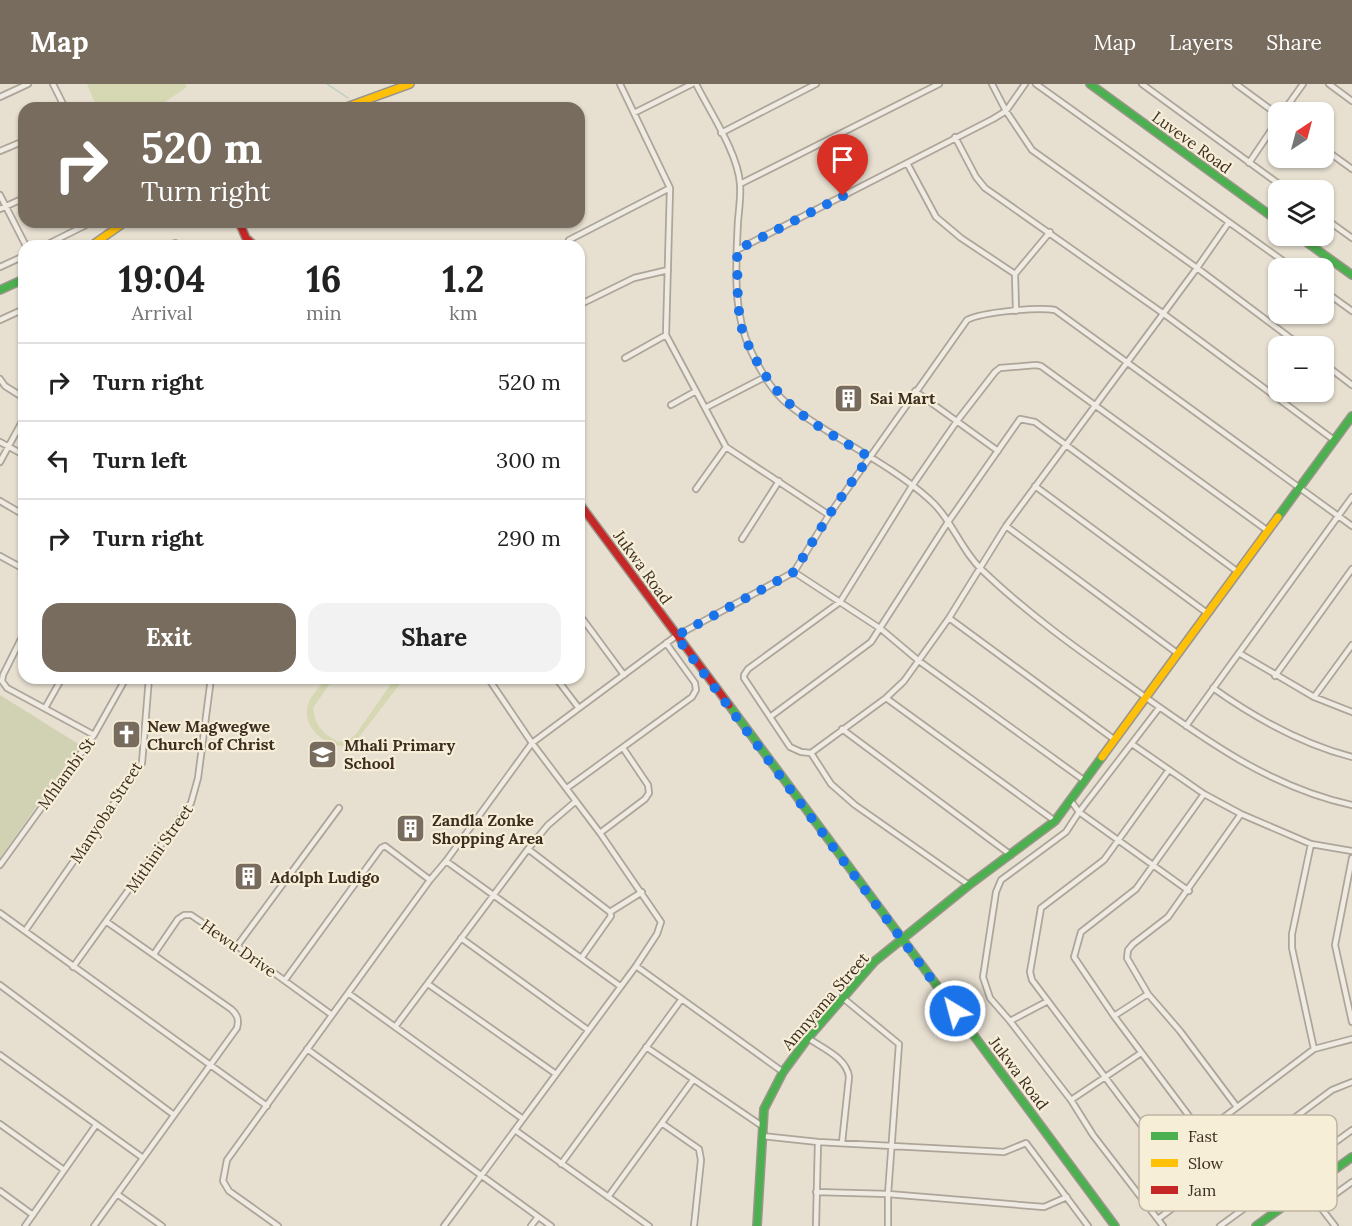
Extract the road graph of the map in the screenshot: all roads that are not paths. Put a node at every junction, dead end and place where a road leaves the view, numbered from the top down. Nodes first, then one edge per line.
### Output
1 (28, 84) edge
2 (53, 84) edge
3 (410, 84) edge
4 (620, 84) edge
5 (694, 84) edge
6 (816, 84) edge
7 (939, 84) edge
8 (993, 84) edge
9 (1025, 84) edge
10 (1036, 84) edge
11 (1090, 84) edge
12 (1142, 84) edge
13 (1236, 84) edge
14 (1304, 84) edge
15 (1329, 84) edge
16 (389, 88) edge
17 (0, 97) edge
18 (1352, 101) edge
19 (61, 102) edge
20 (358, 102) edge
21 (1290, 102) edge
22 (1268, 108) edge
23 (1006, 111) junction
24 (634, 113) junction
25 (721, 133) junction
26 (1268, 135) edge
27 (956, 137) junction
28 (18, 144) edge
29 (0, 151) edge
30 (1334, 156) edge
31 (907, 163) junction
32 (1250, 163) junction
33 (1352, 169) edge
34 (1273, 180) edge
35 (740, 184) junction
36 (670, 188) junction
37 (0, 195) edge
38 (18, 201) edge
39 (3, 208) edge
40 (1268, 214) edge
41 (1229, 222) junction
42 (1334, 225) edge
43 (80, 228) edge
44 (116, 228) edge
45 (242, 228) edge
46 (1050, 232) junction
47 (246, 238) joint
48 (1352, 238) edge
49 (22, 240) edge
50 (56, 240) edge
51 (100, 240) edge
52 (248, 240) edge
53 (569, 240) dead end
54 (1312, 246) edge
55 (737, 250) junction
56 (1279, 258) edge
57 (18, 259) edge
58 (0, 267) edge
59 (1197, 268) junction
60 (668, 270) junction
61 (1015, 274) junction
62 (1352, 275) edge
63 (18, 282) edge
64 (0, 290) edge
65 (1334, 298) edge
66 (585, 302) edge
67 (1016, 311) junction
68 (1352, 311) edge
69 (18, 312) edge
70 (1164, 314) junction
71 (0, 320) edge
72 (666, 335) junction
73 (1288, 336) edge
74 (625, 358) dead end
75 (1128, 362) junction
76 (1334, 371) edge
77 (765, 377) junction
78 (0, 380) edge
79 (1352, 385) edge
80 (696, 391) junction
81 (915, 391) junction
82 (18, 394) edge
83 (1095, 404) junction
84 (671, 405) dead end
85 (705, 408) junction
86 (1352, 416) edge
87 (957, 421) junction
88 (18, 429) edge
89 (1334, 440) junction
90 (0, 442) edge
91 (1066, 446) junction
92 (8, 447) junction
93 (726, 447) junction
94 (998, 451) junction
95 (18, 452) edge
96 (869, 457) junction
97 (0, 462) edge
98 (779, 481) junction
99 (912, 486) junction
100 (1035, 486) junction
101 (1301, 487) junction
102 (696, 489) dead end
103 (1352, 497) edge
104 (0, 501) edge
105 (585, 511) edge
106 (18, 512) edge
107 (829, 515) junction
108 (1339, 515) junction
109 (948, 522) junction
110 (1006, 526) junction
111 (1352, 526) edge
112 (1269, 531) junction
113 (742, 539) dead end
114 (0, 556) edge
115 (18, 566) edge
116 (1352, 568) edge
117 (980, 569) junction
118 (794, 572) junction
119 (1238, 572) junction
120 (840, 602) junction
121 (1207, 613) junction
122 (949, 618) junction
123 (585, 622) edge
124 (881, 629) junction
125 (676, 636) junction
126 (666, 643) junction
127 (18, 645) edge
128 (1352, 645) edge
129 (1177, 653) junction
130 (1239, 653) junction
131 (919, 661) junction
132 (624, 675) junction
133 (1275, 676) junction
134 (59, 684) edge
135 (123, 684) edge
136 (149, 684) edge
137 (210, 684) edge
138 (492, 684) edge
139 (561, 684) edge
140 (1213, 688) junction
141 (1314, 697) junction
142 (886, 698) junction
143 (1145, 698) junction
144 (578, 707) junction
145 (45, 708) junction
146 (1159, 708) junction
147 (1352, 712) edge
148 (770, 717) junction
149 (1186, 726) junction
150 (842, 729) junction
151 (94, 735) junction
152 (1115, 740) junction
153 (532, 743) junction
154 (1132, 744) junction
155 (623, 748) junction
156 (811, 753) junction
157 (1352, 757) edge
158 (1168, 771) junction
159 (1085, 781) junction
160 (567, 788) junction
161 (1204, 794) junction
162 (576, 801) junction
163 (1071, 801) junction
164 (1352, 805) edge
165 (339, 808) dead end
166 (1079, 812) junction
167 (1241, 814) junction
168 (1055, 821) junction
169 (600, 833) junction
170 (1118, 840) junction
171 (1311, 844) junction
172 (528, 849) junction
173 (1352, 851) edge
174 (1011, 855) junction
175 (1352, 858) edge
176 (446, 861) junction
177 (0, 865) edge
178 (1153, 866) junction
179 (430, 880) junction
180 (969, 885) junction
181 (1189, 891) junction
182 (642, 892) junction
183 (492, 895) junction
184 (610, 912) junction
185 (0, 913) edge
186 (107, 922) junction
187 (25, 931) junction
188 (461, 938) junction
189 (901, 939) junction
190 (237, 946) junction
191 (154, 954) junction
192 (582, 957) junction
193 (636, 966) junction
194 (73, 967) junction
195 (285, 981) junction
196 (428, 984) junction
197 (0, 986) edge
198 (620, 986) junction
199 (348, 993) junction
200 (1149, 994) junction
201 (843, 998) junction
202 (681, 1000) junction
203 (1048, 1001) junction
204 (332, 1015) junction
205 (1114, 1016) junction
206 (1010, 1021) junction
207 (1352, 1022) edge
208 (395, 1027) junction
209 (588, 1030) junction
210 (808, 1038) junction
211 (1352, 1039) edge
212 (646, 1047) junction
213 (307, 1049) junction
214 (1314, 1049) junction
215 (1141, 1053) junction
216 (0, 1054) edge
217 (210, 1065) junction
218 (783, 1072) junction
219 (556, 1074) junction
220 (1106, 1077) junction
221 (693, 1080) junction
222 (1352, 1083) edge
223 (1071, 1100) junction
224 (267, 1106) junction
225 (1237, 1107) junction
226 (174, 1115) junction
227 (1189, 1115) edge
228 (1227, 1115) edge
229 (1299, 1115) edge
230 (523, 1119) junction
231 (1139, 1121) edge
232 (0, 1124) edge
233 (663, 1124) junction
234 (96, 1125) junction
235 (762, 1126) junction
236 (515, 1130) junction
237 (1352, 1130) edge
238 (762, 1136) junction
239 (1337, 1141) edge
240 (818, 1142) junction
241 (842, 1143) junction
242 (892, 1146) junction
243 (142, 1158) junction
244 (1352, 1158) edge
245 (561, 1164) junction
246 (1337, 1169) edge
247 (64, 1170) junction
248 (481, 1175) junction
249 (1352, 1182) edge
250 (0, 1191) edge
251 (816, 1192) junction
252 (1337, 1193) edge
253 (117, 1194) junction
254 (888, 1194) junction
255 (1139, 1194) edge
256 (608, 1197) junction
257 (1067, 1197) junction
258 (1152, 1211) edge
259 (1169, 1211) edge
260 (1240, 1211) edge
261 (1278, 1211) edge
262 (1324, 1211) edge
263 (33, 1215) junction
264 (538, 1217) junction
265 (1158, 1219) junction
266 (25, 1226) edge
267 (94, 1226) edge
268 (162, 1226) edge
269 (278, 1226) edge
270 (444, 1226) edge
271 (531, 1226) edge
272 (551, 1226) edge
273 (649, 1226) edge
274 (694, 1226) edge
275 (757, 1226) edge
276 (816, 1226) edge
277 (888, 1226) edge
278 (1088, 1226) edge
279 (1115, 1226) edge
280 (1163, 1226) edge
281 (1220, 1226) edge
282 (1256, 1226) edge
283 (1335, 1226) edge

1 - 17 street
2 - 19 street
3 - 16 street
4 - 24 street
5 - 24 street
5 - 25 street
6 - 25 street
7 - 35 street
8 - 23 street
9 - 23 street
10 - 41 street
11 - 40 street, Luveve Road
12 - 32 street
13 - 22 street
14 - 21 street
15 - 18 street
16 - 20 street
23 - 27 street
23 - 59 street
24 - 36 street
25 - 35 street
26 - 32 street
27 - 31 street
27 - 46 street
28 - 29 street
30 - 33 street
31 - 55 street
31 - 61 street
32 - 34 street
35 - 55 street
36 - 53 street
36 - 60 street
37 - 39 street
38 - 39 street
39 - 49 street
41 - 56 street
41 - 59 street
42 - 48 street
43 - 50 street
44 - 51 street
45 - 47 street
46 - 61 street
46 - 70 street
47 - 52 street
54 - 62 street
55 - 77 street
57 - 58 street
59 - 70 street
59 - 73 street
60 - 66 street
60 - 72 street
61 - 67 street
63 - 64 street
65 - 68 street
67 - 75 street
67 - 81 street
69 - 71 street
70 - 75 street
70 - 89 street
72 - 74 street
72 - 80 street
75 - 83 street
75 - 101 street
76 - 79 street
77 - 85 street
77 - 96 street
78 - 82 street
80 - 84 street
80 - 85 street
81 - 87 street
81 - 96 street
83 - 87 street
83 - 91 street
83 - 112 street
85 - 93 street
86 - 89 street, Amnyama Street
87 - 94 street
87 - 99 street
88 - 92 street
89 - 101 street, Amnyama Street
90 - 92 street
91 - 94 street
91 - 100 street
91 - 119 street
92 - 95 street
92 - 97 street
93 - 98 street
93 - 102 street
94 - 109 street
96 - 99 street
96 - 107 street
98 - 107 street
98 - 113 street
99 - 109 street
99 - 120 street
100 - 110 street
100 - 121 street
101 - 108 street
101 - 112 street, Amnyama Street
103 - 108 street
104 - 106 street
105 - 125 street, Jukwa Road
107 - 118 street
108 - 111 street
108 - 130 street
109 - 117 street
109 - 124 street
110 - 117 street
110 - 129 street
112 - 119 street, Amnyama Street
114 - 115 street
116 - 133 street
117 - 122 street
117 - 143 street
118 - 120 street
118 - 125 street
119 - 121 street, Amnyama Street
120 - 124 street
120 - 148 street
121 - 129 street, Amnyama Street
122 - 131 street
122 - 152 street
123 - 132 street
124 - 131 street
124 - 148 street
125 - 126 street
125 - 189 street, Jukwa Road
126 - 132 street
126 - 155 street
127 - 145 street
128 - 141 street
129 - 143 street, Amnyama Street
130 - 133 street
130 - 140 street
131 - 142 street
131 - 159 street
132 - 144 street
133 - 141 street
134 - 145 street
135 - 151 street, Mhlambi St
136 - 187 street, Manyoba Street
137 - 186 street, Mithini Street
138 - 153 street
139 - 144 street
140 - 149 street
140 - 157 street
141 - 147 street
142 - 150 street
142 - 168 street
143 - 146 street
143 - 152 street, Amnyama Street
144 - 153 street
145 - 151 street
146 - 149 street
146 - 154 street
148 - 156 street
149 - 164 street
150 - 156 street
150 - 174 street
151 - 177 street, Mhlambi St
152 - 159 street, Amnyama Street
153 - 160 street
153 - 176 street
154 - 158 street
154 - 166 street
155 - 160 street
155 - 169 street
156 - 180 street
158 - 161 street
158 - 170 street
159 - 163 street, Amnyama Street
160 - 162 street
161 - 167 street
161 - 178 street
162 - 169 street
162 - 172 street
163 - 166 street
163 - 168 street, Amnyama Street
165 - 190 street
166 - 170 street
166 - 206 street
167 - 171 street
167 - 181 street
168 - 174 street, Amnyama Street
169 - 182 street
170 - 178 street
170 - 203 street
171 - 173 street
171 - 214 street
172 - 183 street
172 - 184 street
174 - 180 street, Amnyama Street
175 - 207 street
176 - 179 street
176 - 183 street
178 - 181 street
178 - 205 street
179 - 195 street
179 - 199 street
180 - 189 street, Amnyama Street
181 - 200 street
182 - 184 street
182 - 193 street
183 - 188 street
183 - 192 street
184 - 192 street
185 - 187 street
186 - 191 street
186 - 194 street, Mithini Street
187 - 194 street
188 - 196 street
188 - 209 street
189 - 201 street, Amnyama Street
189 - 279 street, Jukwa Road
190 - 191 street, Hewu Drive
190 - 195 street, Hewu Drive
191 - 217 street
192 - 198 street
193 - 198 street
193 - 202 street
194 - 217 street
195 - 204 street, Hewu Drive
196 - 208 street
196 - 219 street
197 - 226 street
198 - 209 street
199 - 204 street
199 - 208 street
200 - 205 street
200 - 225 street
201 - 210 street, Amnyama Street
201 - 242 street
202 - 212 street
202 - 218 street
203 - 206 street
203 - 220 street
204 - 213 street
205 - 215 street
206 - 223 street
208 - 230 street
209 - 219 street
210 - 218 street, Amnyama Street
210 - 241 street
211 - 214 street
212 - 221 street
212 - 245 street
213 - 224 street
213 - 248 street
214 - 225 street
215 - 220 street
215 - 227 street
216 - 234 street
217 - 224 street
217 - 226 street
218 - 235 street, Amnyama Street
219 - 230 street
220 - 223 street
220 - 231 street
221 - 233 street
221 - 235 street
222 - 229 street
223 - 255 street
224 - 269 street
225 - 228 street
226 - 243 street
230 - 236 street
232 - 247 street
233 - 256 street
233 - 274 street
234 - 243 street
234 - 247 street
235 - 238 street, Amnyama Street
236 - 245 street
236 - 248 street
237 - 239 street
238 - 240 street
238 - 275 street, Amnyama Street
240 - 241 street
240 - 251 street
241 - 242 street
242 - 254 street
242 - 257 street
243 - 253 street
244 - 246 street
245 - 256 street
247 - 263 street
248 - 264 street
248 - 270 street
249 - 252 street
250 - 263 street
251 - 254 street
251 - 276 street
253 - 267 street
253 - 268 street
254 - 257 street
254 - 277 street
256 - 273 street
257 - 278 street
258 - 265 street
259 - 265 street
260 - 281 street
261 - 282 street
262 - 283 street
263 - 266 street
264 - 271 street
264 - 272 street
265 - 280 street

